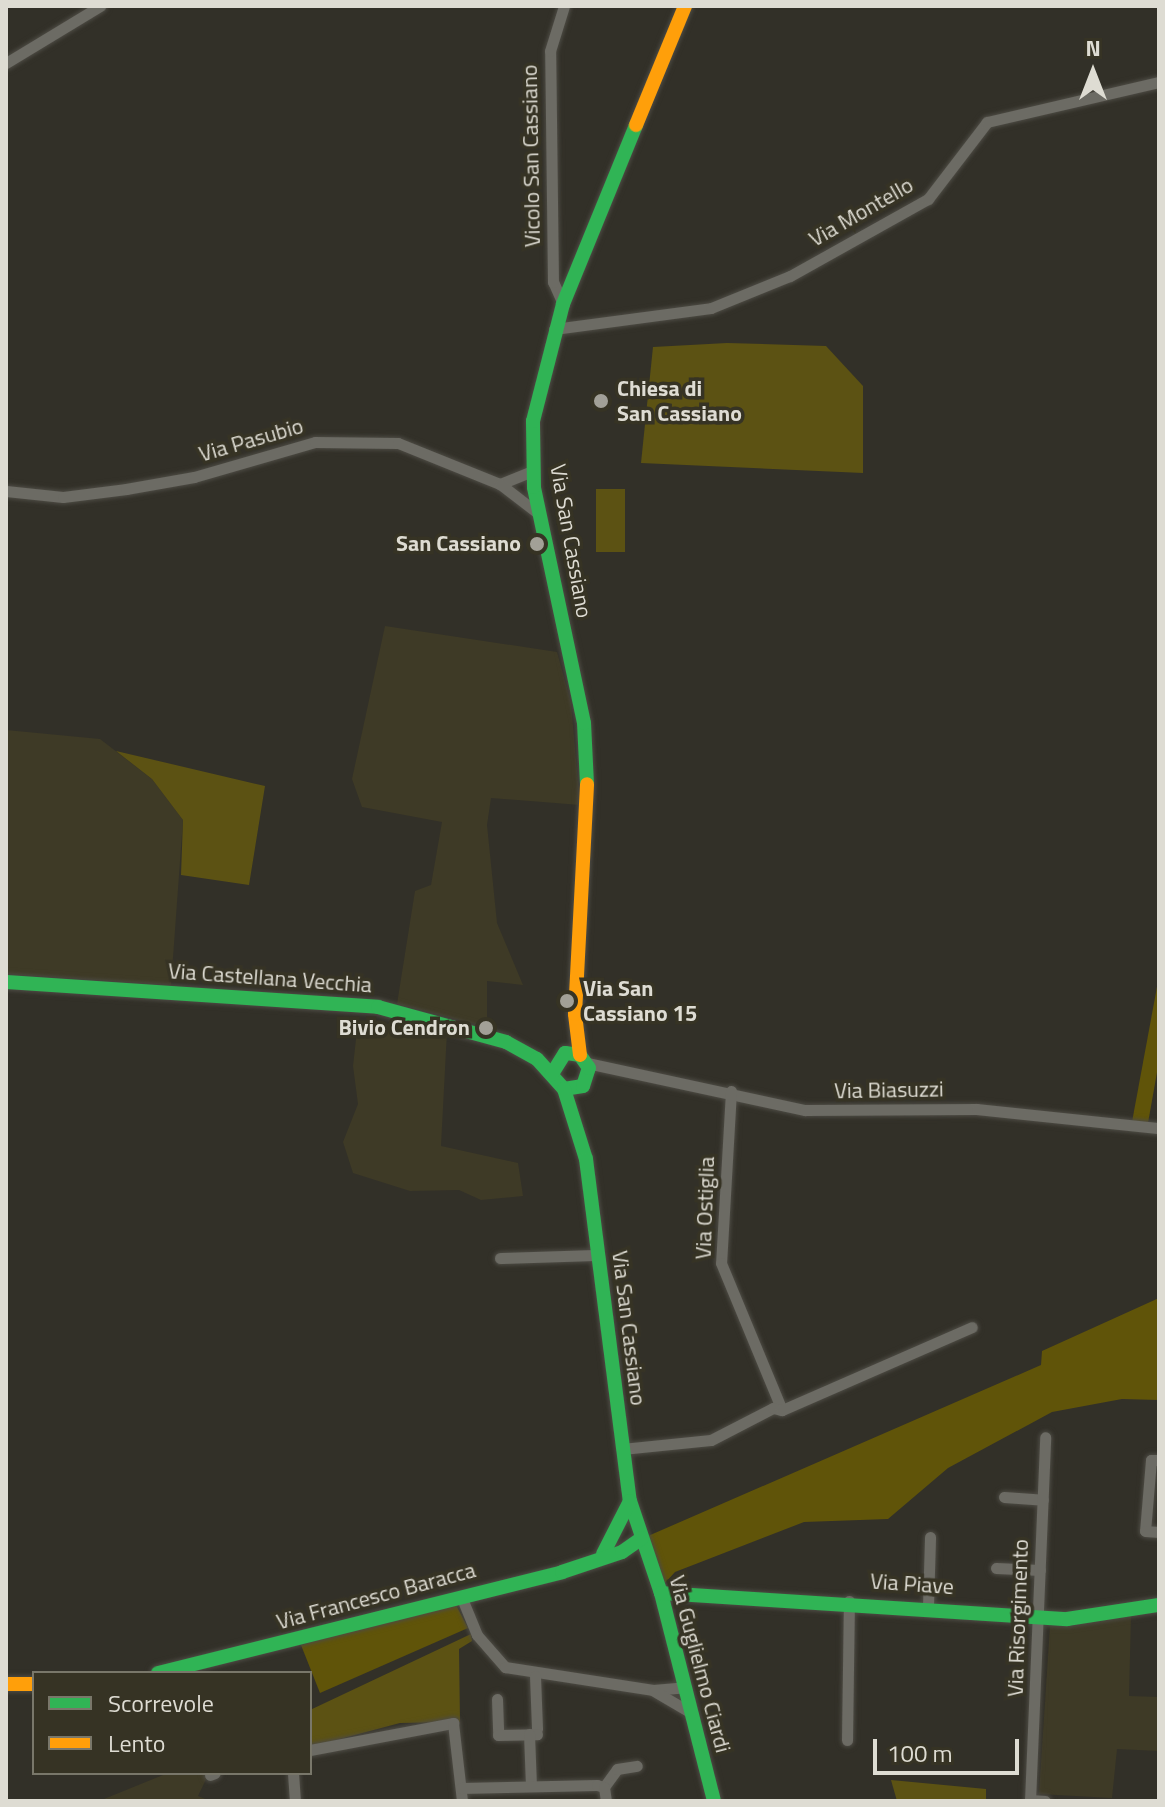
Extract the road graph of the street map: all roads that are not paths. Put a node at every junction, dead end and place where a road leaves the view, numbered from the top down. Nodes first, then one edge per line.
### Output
1 (100, 6) edge
2 (564, 6) edge
3 (685, 6) edge
4 (6, 63) edge
5 (1159, 82) edge
6 (563, 304) junction
7 (554, 329) junction
8 (533, 471) junction
9 (500, 484) junction
10 (6, 491) edge
11 (539, 514) junction
12 (6, 982) edge
13 (575, 1014) junction
14 (525, 1051) junction
15 (561, 1055) junction
16 (584, 1059) junction
17 (552, 1074) junction
18 (623, 1074) junction
19 (584, 1084) junction
20 (564, 1089) junction
21 (731, 1091) junction
22 (579, 1123) junction
23 (1159, 1128) edge
24 (597, 1255) junction
25 (500, 1258) dead end
26 (972, 1327) dead end
27 (782, 1410) junction
28 (1045, 1437) dead end
29 (622, 1449) junction
30 (1159, 1460) edge
31 (1004, 1497) dead end
32 (1043, 1500) junction
33 (630, 1501) junction
34 (1159, 1532) edge
35 (930, 1537) dead end
36 (642, 1538) junction
37 (618, 1545) junction
38 (650, 1563) junction
39 (996, 1568) dead end
40 (1040, 1570) junction
41 (661, 1593) junction
42 (461, 1596) junction
43 (849, 1601) junction
44 (1159, 1605) edge
45 (928, 1606) junction
46 (1038, 1617) junction
47 (166, 1671) edge
48 (535, 1676) junction
49 (6, 1684) edge
50 (32, 1684) edge
51 (685, 1687) junction
52 (653, 1690) junction
53 (497, 1699) dead end
54 (690, 1712) junction
55 (534, 1732) junction
56 (847, 1740) dead end
57 (312, 1750) edge
58 (637, 1766) dead end
59 (293, 1775) edge
60 (531, 1785) junction
61 (604, 1787) junction
62 (461, 1788) junction
63 (295, 1801) edge
64 (462, 1801) edge
65 (606, 1801) edge
66 (714, 1801) edge
67 (1030, 1801) edge
68 (1045, 1801) edge

1 - 4 street
2 - 6 street, Vicolo San Cassiano
3 - 6 main road, Via San Cassiano
5 - 7 street, Via Montello
6 - 7 main road, Via San Cassiano
7 - 8 main road, Via San Cassiano
8 - 9 street
8 - 11 main road, Via San Cassiano
9 - 10 street, Via Pasubio
9 - 11 street, Via Pasubio
11 - 13 main road, Via San Cassiano
12 - 14 main road, Via Castellana Vecchia
13 - 15 main road, Via San Cassiano
13 - 16 main road, Via San Cassiano
14 - 15 main road, Via Castellana Vecchia
14 - 17 main road, Via Castellana Vecchia
15 - 16 main road
15 - 17 main road
16 - 18 street, Via Biasuzzi
16 - 19 main road
17 - 20 main road
18 - 19 street, Via Biasuzzi
18 - 21 street, Via Biasuzzi
19 - 20 main road
19 - 22 main road, Via San Cassiano
20 - 22 main road, Via San Cassiano
21 - 23 street, Via Biasuzzi
21 - 27 street, Via Ostiglia
22 - 24 main road, Via San Cassiano
24 - 25 street
24 - 29 main road, Via San Cassiano
26 - 27 street
27 - 29 street
28 - 32 street, Via Risorgimento
29 - 33 main road, Via San Cassiano
30 - 34 street
31 - 32 street
32 - 40 street, Via Risorgimento
33 - 36 main road, Via San Cassiano
33 - 37 main road, Via Francesco Baracca
35 - 45 street
36 - 37 main road, Via Francesco Baracca
36 - 38 main road, Via Guglielmo Ciardi
37 - 38 main road
37 - 42 main road, Via Francesco Baracca
38 - 41 main road, Via Guglielmo Ciardi
39 - 40 street
40 - 46 street, Via Risorgimento
41 - 43 main road, Via Piave
41 - 51 main road, Via Guglielmo Ciardi
42 - 47 main road, Via Francesco Baracca
42 - 48 street
43 - 45 main road, Via Piave
43 - 56 street
44 - 46 main road, Via Piave
45 - 46 main road, Via Piave
46 - 67 street, Via Risorgimento
48 - 52 street
48 - 55 street
49 - 50 main road
51 - 52 street
51 - 54 main road, Via Guglielmo Ciardi
52 - 54 street
53 - 55 street
54 - 66 main road, Via Guglielmo Ciardi
55 - 60 street
57 - 62 street
58 - 61 street
59 - 63 street
60 - 61 street
60 - 62 street
61 - 65 street
62 - 64 street
67 - 68 street

